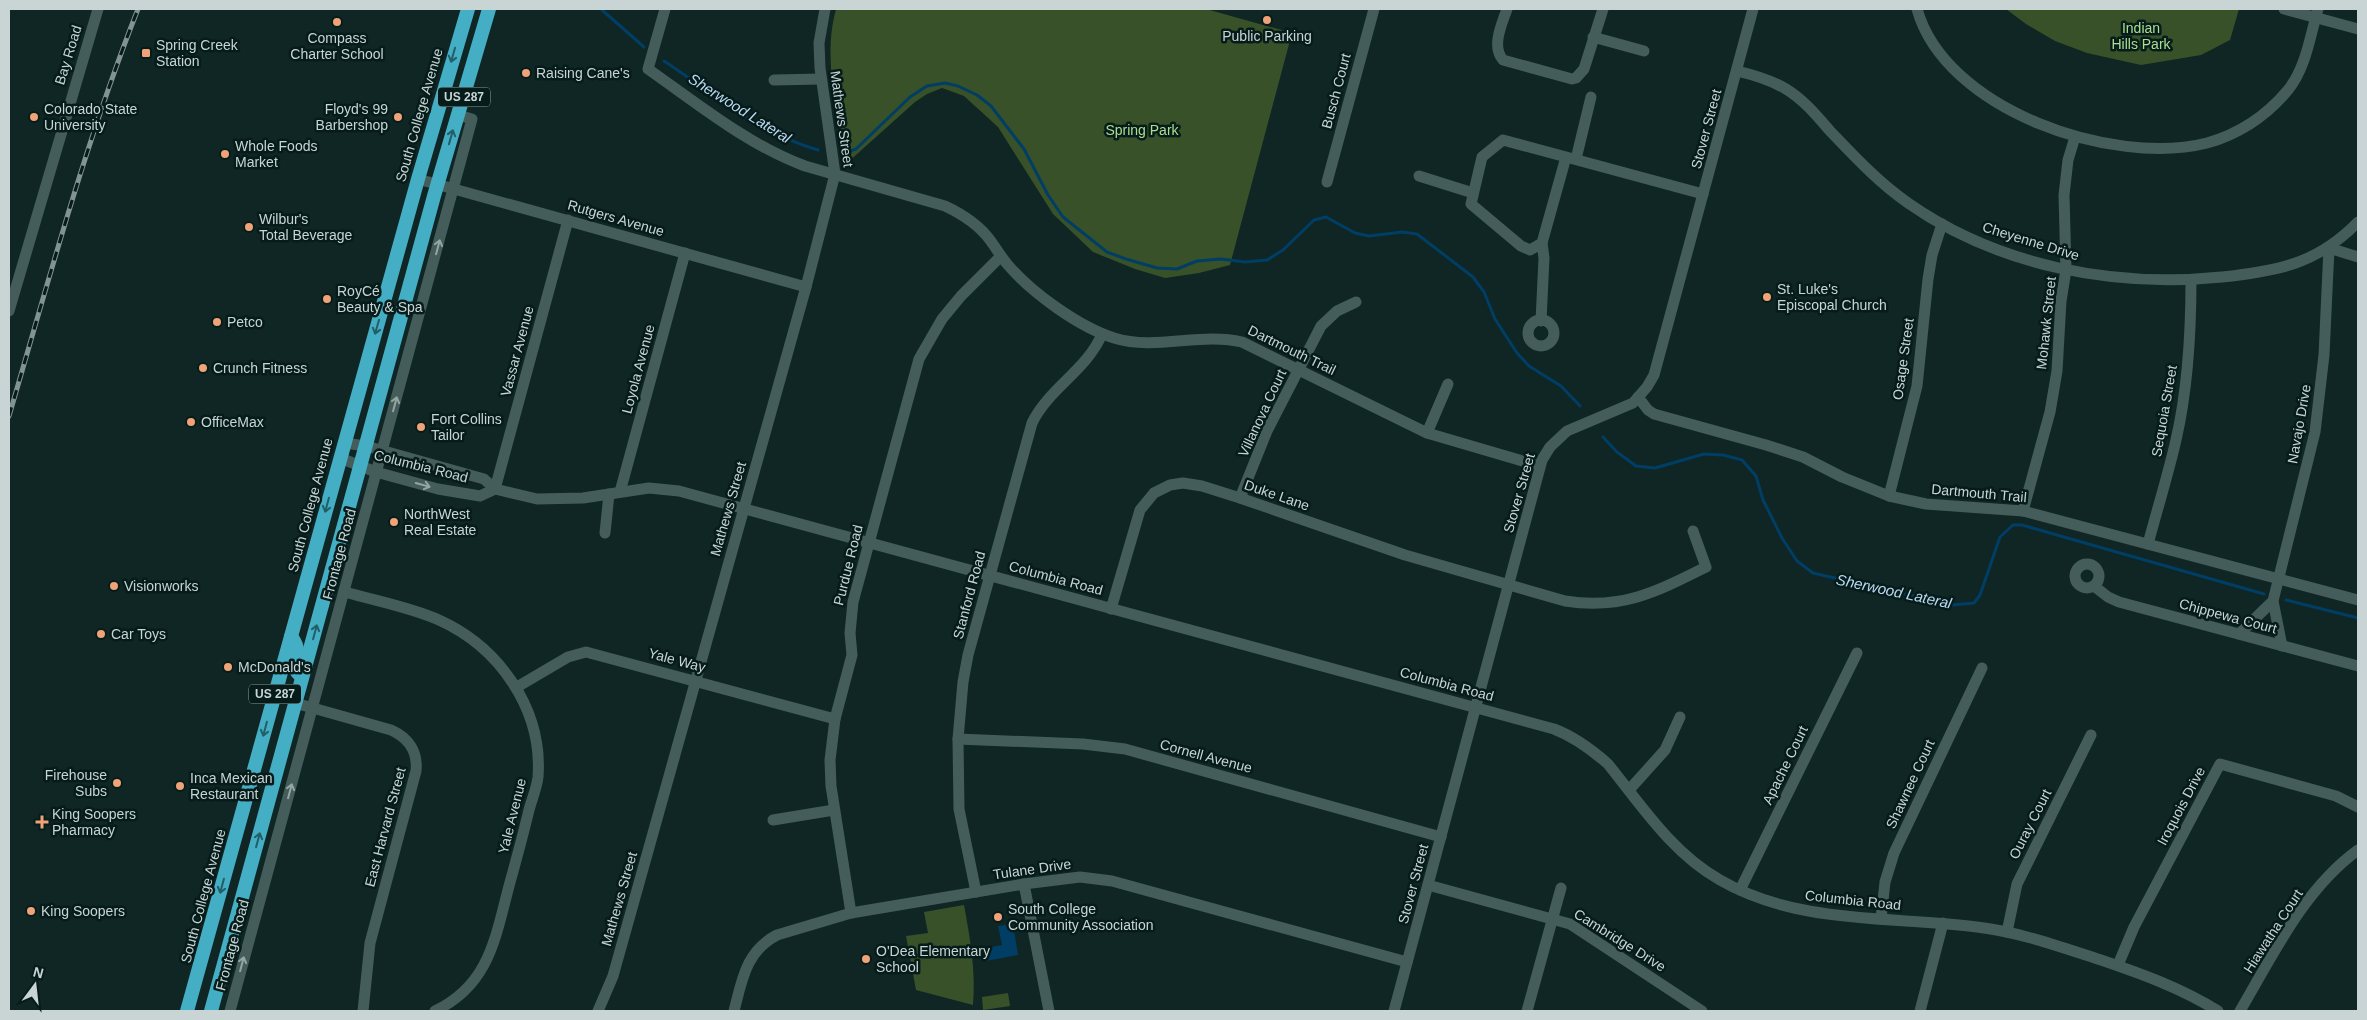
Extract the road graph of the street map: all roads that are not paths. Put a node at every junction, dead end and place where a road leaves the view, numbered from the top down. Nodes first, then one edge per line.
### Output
1 (98, 9) edge
2 (468, 9) edge
3 (489, 9) edge
4 (665, 9) edge
5 (825, 9) edge
6 (1374, 9) edge
7 (1507, 9) edge
8 (1603, 9) edge
9 (1753, 9) edge
10 (1917, 9) edge
11 (2284, 9) edge
12 (2316, 13) edge
13 (2358, 29) edge
14 (1593, 37) junction
15 (1644, 51) dead end
16 (1737, 71) junction
17 (821, 79) junction
18 (774, 80) dead end
19 (1591, 96) dead end
20 (458, 115) junction
21 (2075, 136) junction
22 (1571, 158) junction
23 (835, 174) junction
24 (1419, 176) dead end
25 (418, 179) junction
26 (1327, 182) dead end
27 (438, 184) junction
28 (454, 189) junction
29 (1473, 193) junction
30 (1703, 194) junction
31 (568, 220) junction
32 (2358, 222) edge
33 (1942, 224) junction
34 (1542, 243) junction
35 (2329, 248) junction
36 (686, 253) junction
37 (1001, 256) junction
38 (2358, 257) edge
39 (2066, 270) junction
40 (2191, 280) junction
41 (806, 287) junction
42 (1356, 302) dead end
43 (9, 311) edge
44 (1541, 321) dead end
45 (1102, 334) junction
46 (1299, 370) junction
47 (1448, 384) dead end
48 (1638, 397) junction
49 (1427, 433) junction
50 (344, 443) junction
51 (366, 446) junction
52 (382, 451) junction
53 (340, 458) junction
54 (360, 466) junction
55 (1540, 466) junction
56 (376, 472) junction
57 (495, 490) junction
58 (614, 493) junction
59 (1889, 496) junction
60 (1240, 498) junction
61 (744, 508) junction
62 (2023, 511) junction
63 (1693, 531) dead end
64 (605, 533) dead end
65 (869, 542) junction
66 (2148, 544) junction
67 (990, 576) junction
68 (2279, 579) junction
69 (1510, 585) junction
70 (2094, 586) dead end
71 (345, 592) junction
72 (2358, 600) edge
73 (2273, 602) junction
74 (1111, 608) junction
75 (2239, 634) junction
76 (291, 637) junction
77 (2282, 646) junction
78 (1857, 653) dead end
79 (2358, 666) edge
80 (1982, 668) dead end
81 (302, 677) junction
82 (696, 681) junction
83 (517, 687) junction
84 (295, 703) junction
85 (312, 708) junction
86 (1476, 708) junction
87 (1680, 717) dead end
88 (835, 719) junction
89 (2092, 734) dead end
90 (958, 739) junction
91 (1629, 790) junction
92 (2358, 807) edge
93 (834, 810) junction
94 (773, 820) dead end
95 (1441, 837) junction
96 (2358, 850) edge
97 (1024, 884) junction
98 (1428, 885) junction
99 (1561, 888) dead end
100 (1740, 890) junction
101 (976, 892) junction
102 (851, 913) junction
103 (1553, 918) junction
104 (1881, 919) junction
105 (1944, 923) junction
106 (2007, 932) junction
107 (1407, 962) junction
108 (2118, 965) junction
109 (187, 1011) edge
110 (211, 1011) edge
111 (230, 1011) edge
112 (363, 1011) edge
113 (435, 1011) edge
114 (598, 1011) edge
115 (734, 1011) edge
116 (1049, 1011) edge
117 (1394, 1011) edge
118 (1527, 1011) edge
119 (1702, 1011) edge
120 (1920, 1011) edge
121 (2218, 1011) edge
122 (2240, 1011) edge

1 - 43 street, Bay Road
2 -> 25 highway, South College Avenue / US 287
3 - 20 highway, US 287
4 - 23 street, Dartmouth Trail
5 - 17 street, Mathews Street
6 - 26 street, Busch Court
7 - 14 street
8 - 14 street
9 - 16 street, Stover Street
10 - 21 street
11 - 12 street
12 - 13 street
12 - 21 street
14 - 15 street
16 - 30 street, Stover Street
16 - 33 street, Cheyenne Drive
17 - 18 street
17 - 23 street, Mathews Street
19 - 22 street
27 -> 20 highway, US 287
20 - 28 street, Frontage Road
21 - 39 street, Mohawk Street
22 - 29 street
22 - 30 street
22 - 34 street
23 - 37 street, Dartmouth Trail
23 - 41 street, Mathews Street
24 - 29 street
25 - 27 street, Rutgers Avenue
25 -> 50 highway, South College Avenue / US 287
27 - 28 street, Rutgers Avenue
27 - 51 highway, US 287
28 - 31 street, Rutgers Avenue
52 -> 28 street, Frontage Road
29 - 34 street
30 - 48 street, Stover Street
31 - 36 street, Rutgers Avenue
31 - 57 street, Vassar Avenue
32 - 35 street, Cheyenne Drive
33 - 39 street, Cheyenne Drive
33 - 59 street, Osage Street
34 - 44 street
35 - 38 street
35 - 40 street, Cheyenne Drive
35 - 68 street, Navajo Drive
36 - 41 street, Rutgers Avenue
36 - 58 street, Loyola Avenue
37 - 45 street, Dartmouth Trail
37 - 65 street, Purdue Road
39 - 40 street, Cheyenne Drive
39 - 62 street, Mohawk Street
40 - 66 street, Sequoia Street
41 - 61 street, Mathews Street
42 - 46 street, Villanova Court
45 - 46 street, Dartmouth Trail
45 - 67 street, Stanford Road
46 - 49 street, Dartmouth Trail
46 - 60 street, Villanova Court
47 - 49 street
48 - 55 street, Stover Street
48 - 59 street, Dartmouth Trail
49 - 55 street, Dartmouth Trail
50 - 51 street, Columbia Road
50 - 53 highway, South College Avenue / US 287
51 - 52 street, Columbia Road
51 - 54 highway, US 287
52 - 56 street, Frontage Road
52 - 57 street, Columbia Road
53 - 54 street, Columbia Road
53 -> 76 highway, South College Avenue / US 287
54 - 56 street, Columbia Road
81 -> 54 highway, US 287
55 - 69 street, Stover Street
56 -> 57 street, Columbia Road
56 - 71 street, Frontage Road
57 - 58 street, Columbia Road
58 - 61 street, Columbia Road
58 - 64 street
59 - 62 street, Dartmouth Trail
60 - 69 street, Duke Lane
60 - 74 street, Duke Lane
61 - 65 street, Columbia Road
61 - 82 street, Mathews Street
62 - 66 street, Dartmouth Trail
63 - 69 street, Duke Lane
65 - 67 street, Columbia Road
65 - 88 street, Purdue Road
66 - 68 street, Dartmouth Trail
67 - 74 street, Columbia Road
67 - 90 street, Stanford Road
68 - 72 street, Dartmouth Trail
68 - 73 street, Navajo Drive
69 - 86 street, Stover Street
70 - 75 street, Chippewa Court
71 - 83 street, Yale Avenue
71 - 85 street, Frontage Road
73 - 75 street
73 - 77 street, Navajo Drive
74 - 86 street, Columbia Road
75 - 77 street, Chippewa Court
76 - 81 highway
76 -> 109 highway, South College Avenue / US 287
77 - 79 street, Chippewa Court
78 - 100 street, Apache Court
80 - 104 street, Shawnee Court
81 - 84 highway, US 287
82 - 83 street, Yale Way
82 - 88 street, Yale Way
82 - 114 street, Mathews Street
83 - 113 street, Yale Avenue
84 - 85 street, East Harvard Street
110 -> 84 highway, US 287
111 -> 85 street, Frontage Road
85 - 112 street, East Harvard Street
86 - 91 street, Columbia Road
86 - 95 street, Stover Street
87 - 91 street
88 - 93 street, Purdue Road
89 - 106 street, Ouray Court
90 - 95 street, Cornell Avenue
90 - 101 street, Stanford Road
91 - 100 street, Columbia Road
92 - 108 street, Iroquois Drive
93 - 94 street
93 - 102 street, Purdue Road
95 - 98 street, Stover Street
96 - 122 street, Hiawatha Court
97 - 101 street, Tulane Drive
97 - 107 street, Tulane Drive
97 - 116 street
98 - 103 street, Cambridge Drive
98 - 107 street, Stover Street
99 - 103 street
100 - 104 street, Columbia Road
101 - 102 street, Tulane Drive
102 - 115 street, Tulane Drive
103 - 118 street
103 - 119 street, Cambridge Drive
104 - 105 street, Columbia Road
105 - 106 street, Columbia Road
105 - 120 street
106 - 108 street, Columbia Road
107 - 117 street, Stover Street
108 - 121 street, Columbia Road

